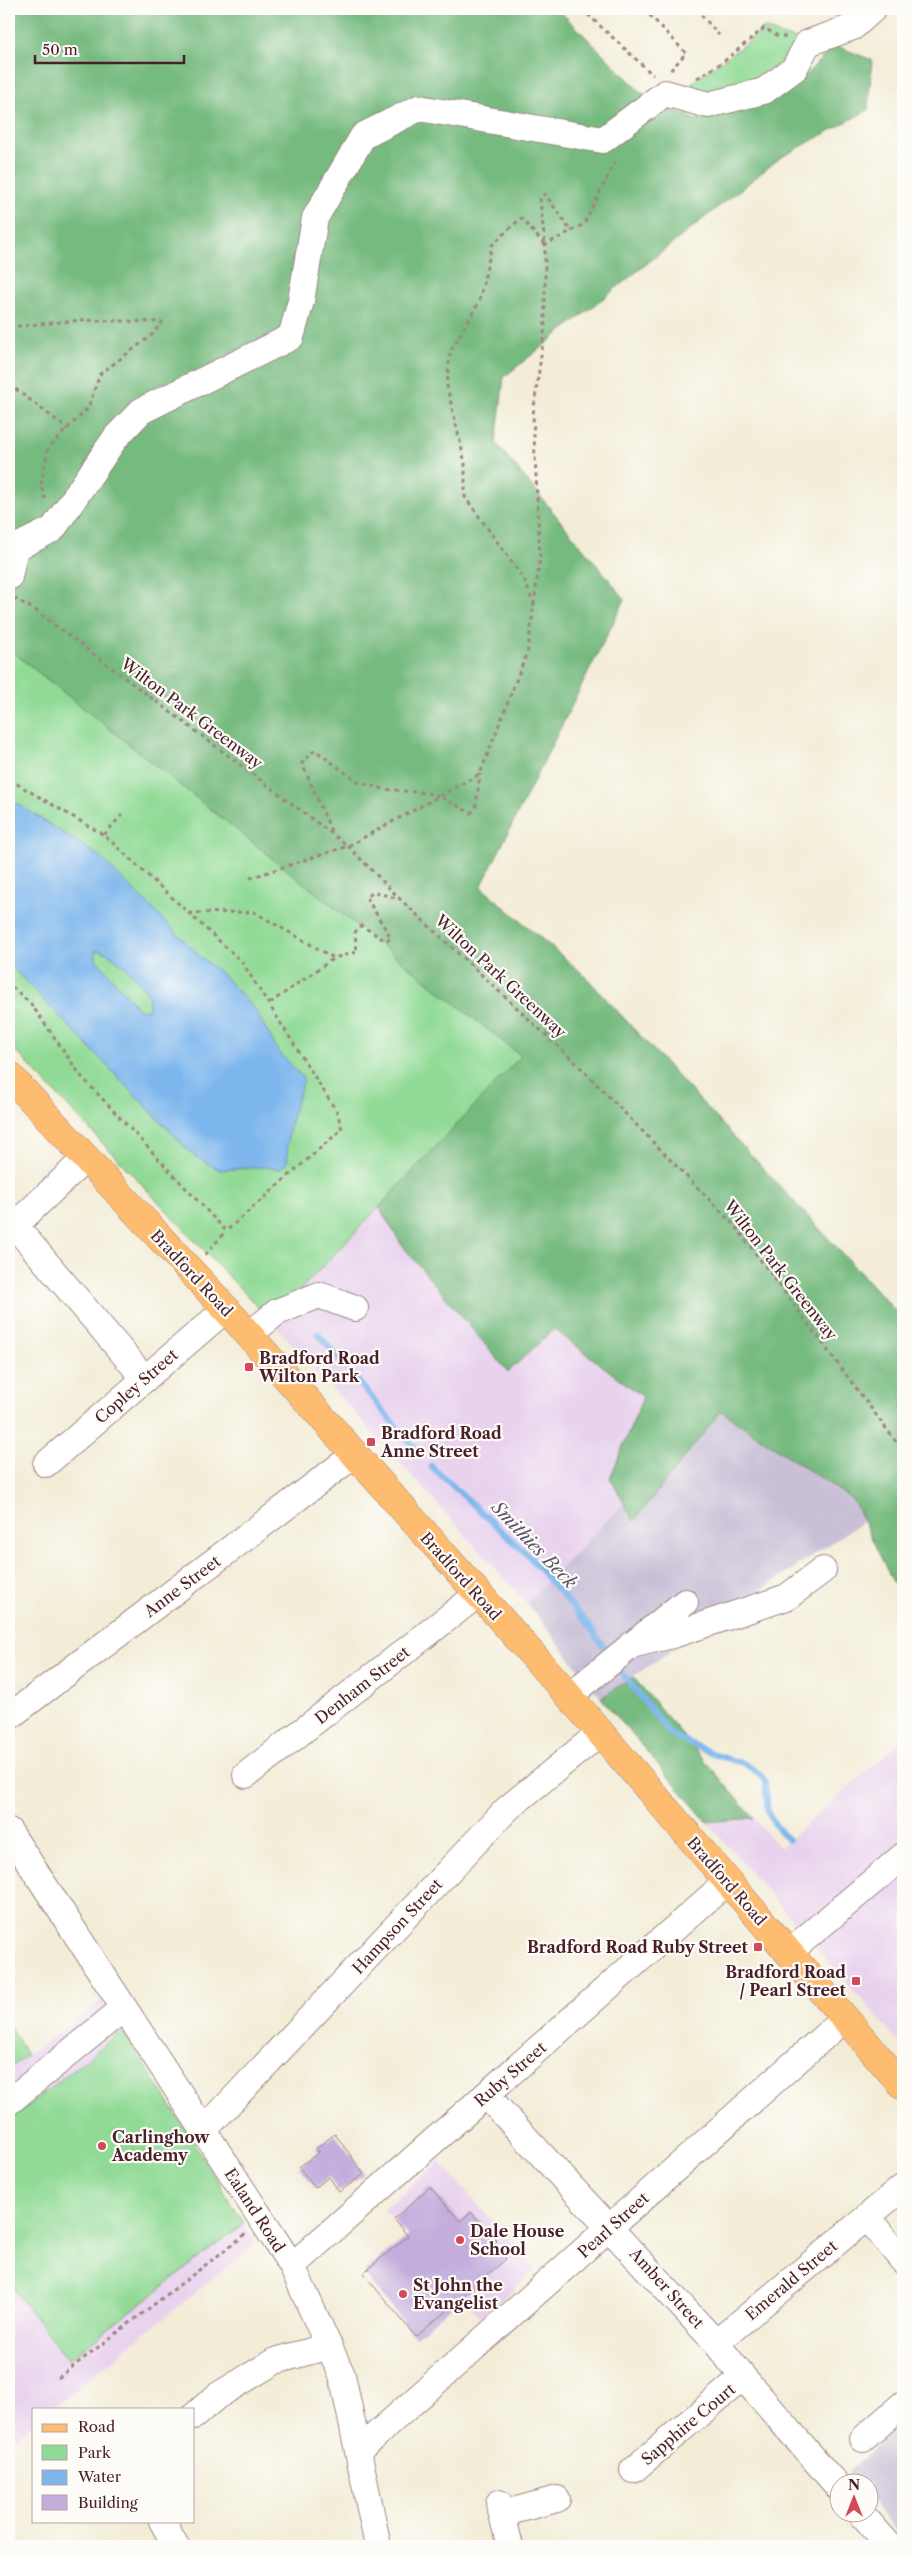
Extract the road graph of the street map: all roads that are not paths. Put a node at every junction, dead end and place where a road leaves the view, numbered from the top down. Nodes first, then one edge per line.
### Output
1 (872, 9) edge
2 (9, 577) edge
3 (9, 1075) edge
4 (86, 1158) junction
5 (12, 1229) edge
6 (355, 1308) dead end
7 (226, 1309) junction
8 (249, 1335) junction
9 (145, 1379) junction
10 (354, 1455) junction
11 (46, 1464) dead end
12 (823, 1570) dead end
13 (477, 1594) junction
14 (685, 1602) dead end
15 (631, 1645) junction
16 (569, 1696) junction
17 (9, 1716) edge
18 (600, 1733) junction
19 (246, 1775) dead end
20 (9, 1831) edge
21 (903, 1856) edge
22 (727, 1882) junction
23 (788, 1952) junction
24 (124, 2008) junction
25 (845, 2018) junction
26 (903, 2086) edge
27 (486, 2095) junction
28 (9, 2102) edge
29 (204, 2130) junction
30 (903, 2187) edge
31 (867, 2217) junction
32 (611, 2227) junction
33 (903, 2261) edge
34 (292, 2266) junction
35 (716, 2343) junction
36 (329, 2346) junction
37 (742, 2377) junction
38 (903, 2404) edge
39 (195, 2415) edge
40 (862, 2439) dead end
41 (358, 2451) junction
42 (633, 2470) dead end
43 (830, 2478) edge
44 (557, 2499) dead end
45 (163, 2522) edge
46 (869, 2522) edge
47 (176, 2546) edge
48 (378, 2546) edge
49 (510, 2546) edge
50 (890, 2546) edge

1 - 2 street
3 - 4 main road, Bradford Road
4 - 5 street
4 - 7 main road, Bradford Road
5 - 9 street
6 - 8 street
7 - 8 main road, Bradford Road
7 - 9 street, Copley Street
8 - 10 main road, Bradford Road
9 - 11 street, Copley Street
10 - 13 main road, Bradford Road
10 - 17 street, Anne Street
12 - 15 street
13 - 16 main road, Bradford Road
13 - 19 street, Denham Street
14 - 15 street
15 - 16 street
16 - 18 main road, Bradford Road
18 - 22 main road, Bradford Road
18 - 29 street, Hampson Street
20 - 24 street, Ealand Road
21 - 23 street
22 - 23 main road, Bradford Road
22 - 27 street, Ruby Street
23 - 25 main road, Bradford Road
24 - 28 street
24 - 29 street, Ealand Road
25 - 26 main road, Bradford Road
25 - 32 street, Pearl Street
27 - 32 street, Amber Street
27 - 34 street, Ruby Street
29 - 34 street, Ealand Road
30 - 31 street, Emerald Street
31 - 33 street
31 - 35 street, Emerald Street
32 - 35 street, Amber Street
32 - 41 street, Pearl Street
34 - 36 street, Ealand Road
35 - 37 street, Amber Street
36 - 39 street
36 - 41 street, Ealand Road
37 - 42 street, Sapphire Court
37 - 43 street, Amber Street
38 - 40 street
41 - 48 street, Ealand Road
44 - 49 street
45 - 47 street
46 - 50 street

